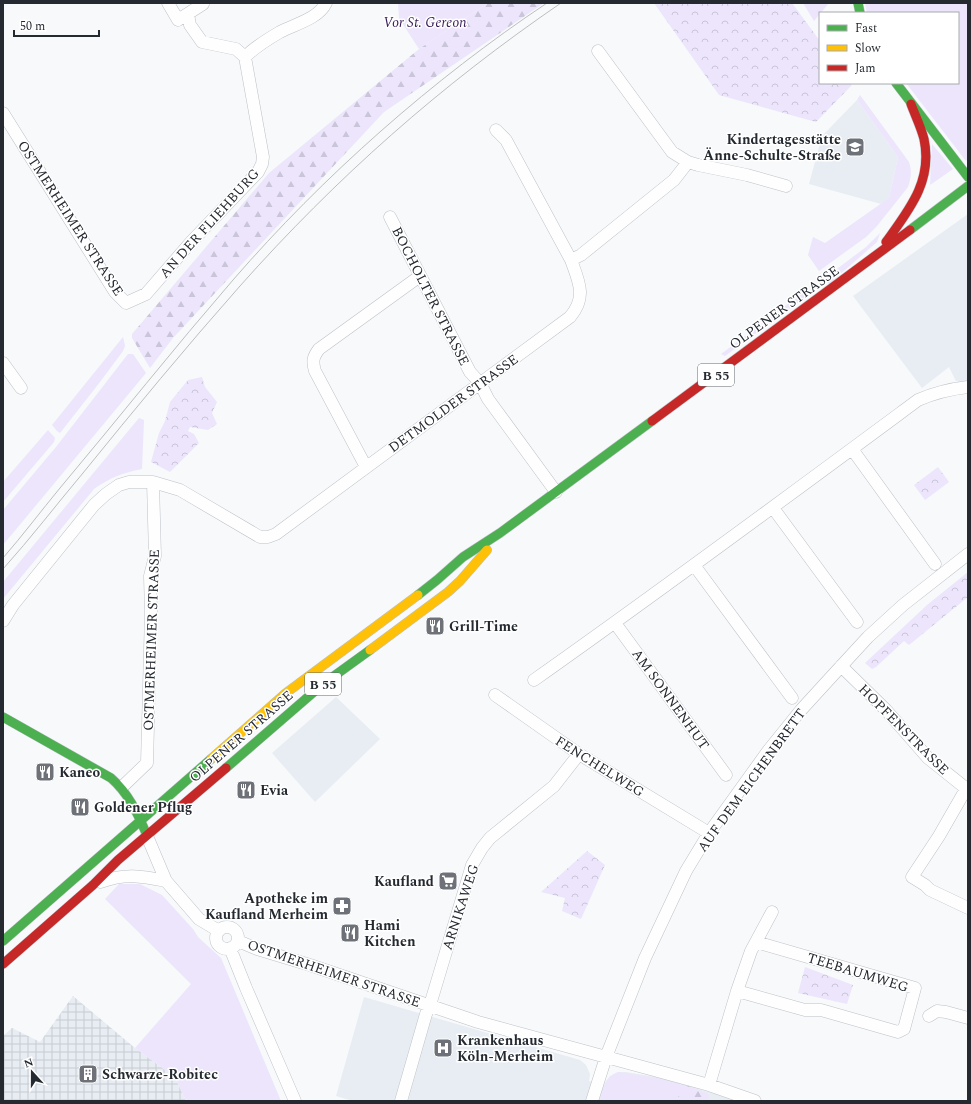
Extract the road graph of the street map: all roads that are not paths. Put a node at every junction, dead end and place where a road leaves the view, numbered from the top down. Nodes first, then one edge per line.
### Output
1 (168, 3) edge
2 (202, 3) edge
3 (326, 3) edge
4 (188, 14) junction
5 (598, 51) dead end
6 (245, 57) junction
7 (897, 84) edge
8 (911, 104) junction
9 (3, 113) edge
10 (496, 130) dead end
11 (688, 162) junction
12 (968, 177) edge
13 (786, 186) dead end
14 (968, 186) edge
15 (390, 217) dead end
16 (875, 257) junction
17 (571, 260) junction
18 (420, 276) junction
19 (126, 303) joint
20 (3, 363) edge
21 (480, 384) junction
22 (968, 387) edge
23 (21, 388) dead end
24 (852, 449) junction
25 (366, 467) junction
26 (153, 482) junction
27 (556, 492) junction
28 (773, 508) junction
29 (500, 533) junction
30 (968, 554) edge
31 (935, 564) dead end
32 (694, 565) junction
33 (437, 580) junction
34 (448, 592) junction
35 (3, 621) edge
36 (615, 622) junction
37 (857, 622) dead end
38 (841, 666) junction
39 (534, 680) dead end
40 (495, 695) dead end
41 (792, 698) dead end
42 (3, 717) edge
43 (579, 754) junction
44 (726, 775) dead end
45 (122, 787) junction
46 (967, 790) edge
47 (140, 820) junction
48 (709, 833) junction
49 (147, 836) junction
50 (166, 881) junction
51 (93, 885) junction
52 (968, 908) edge
53 (772, 912) dead end
54 (219, 931) junction
55 (3, 940) edge
56 (756, 942) junction
57 (234, 944) junction
58 (3, 964) edge
59 (737, 991) junction
60 (430, 1005) junction
61 (930, 1016) dead end
62 (968, 1018) edge
63 (606, 1057) junction
64 (709, 1085) junction
65 (295, 1101) edge
66 (401, 1101) edge
67 (592, 1101) edge
68 (755, 1101) edge

1 - 4 street
2 - 4 street
3 - 6 street
4 - 6 street
5 - 11 street
6 - 19 street, AN DER FLIEHBURG
7 - 8 main road
8 - 12 main road
8 - 16 main road, B 55
9 - 19 street, OSTMERHEIMER STRASSE
10 - 17 street, DETMOLDER STRASSE
11 - 13 street
11 - 17 street
14 - 16 main road, OLPENER STRASSE / B 55
15 - 18 street, BOCHOLTER STRASSE
16 - 27 main road, OLPENER STRASSE / B 55
17 - 21 street, DETMOLDER STRASSE
18 - 21 street, BOCHOLTER STRASSE
18 - 25 street
20 - 23 street
21 - 25 street, DETMOLDER STRASSE
21 - 27 street, BOCHOLTER STRASSE
22 - 24 street
24 - 28 street
24 - 31 street
25 - 26 street, DETMOLDER STRASSE
26 - 35 street, DETMOLDER STRASSE
26 - 45 street, OSTMERHEIMER STRASSE
27 - 29 main road, OLPENER STRASSE / B 55
28 - 32 street
28 - 37 street
29 - 33 main road, OLPENER STRASSE / B 55
29 - 34 main road, OLPENER STRASSE / B 55
30 - 38 street, AUF DEM EICHENBRETT
32 - 36 street
32 - 41 street
33 - 34 main road
33 - 47 main road, OLPENER STRASSE / B 55
34 - 49 main road, OLPENER STRASSE / B 55
36 - 39 street
36 - 44 street, AM SONNENHUT
38 - 46 street, HOPFENSTRASSE
38 - 48 street, AUF DEM EICHENBRETT
40 - 43 street, FENCHELWEG
42 - 45 main road
43 - 48 street, FENCHELWEG
43 - 60 street, ARNIKAWEG
45 - 47 main road
46 - 52 street
47 - 49 main road
47 - 55 main road, OLPENER STRASSE / B 55
48 - 63 street, AUF DEM EICHENBRETT
49 - 50 street
49 - 51 main road, OLPENER STRASSE / B 55
50 - 51 street
50 - 54 street
51 - 58 main road, OLPENER STRASSE / B 55
53 - 56 street
54 - 57 street
54 - 57 street
56 - 59 street
56 - 59 street, TEEBAUMWEG
57 - 60 street, OSTMERHEIMER STRASSE
57 - 65 street, OSTMERHEIMER STRASSE
59 - 64 street
60 - 63 street, OSTMERHEIMER STRASSE
60 - 66 street, OSTMERHEIMER STRASSE
61 - 62 street
63 - 64 street, OSTMERHEIMER STRASSE
63 - 67 street
64 - 68 street, OSTMERHEIMER STRASSE

